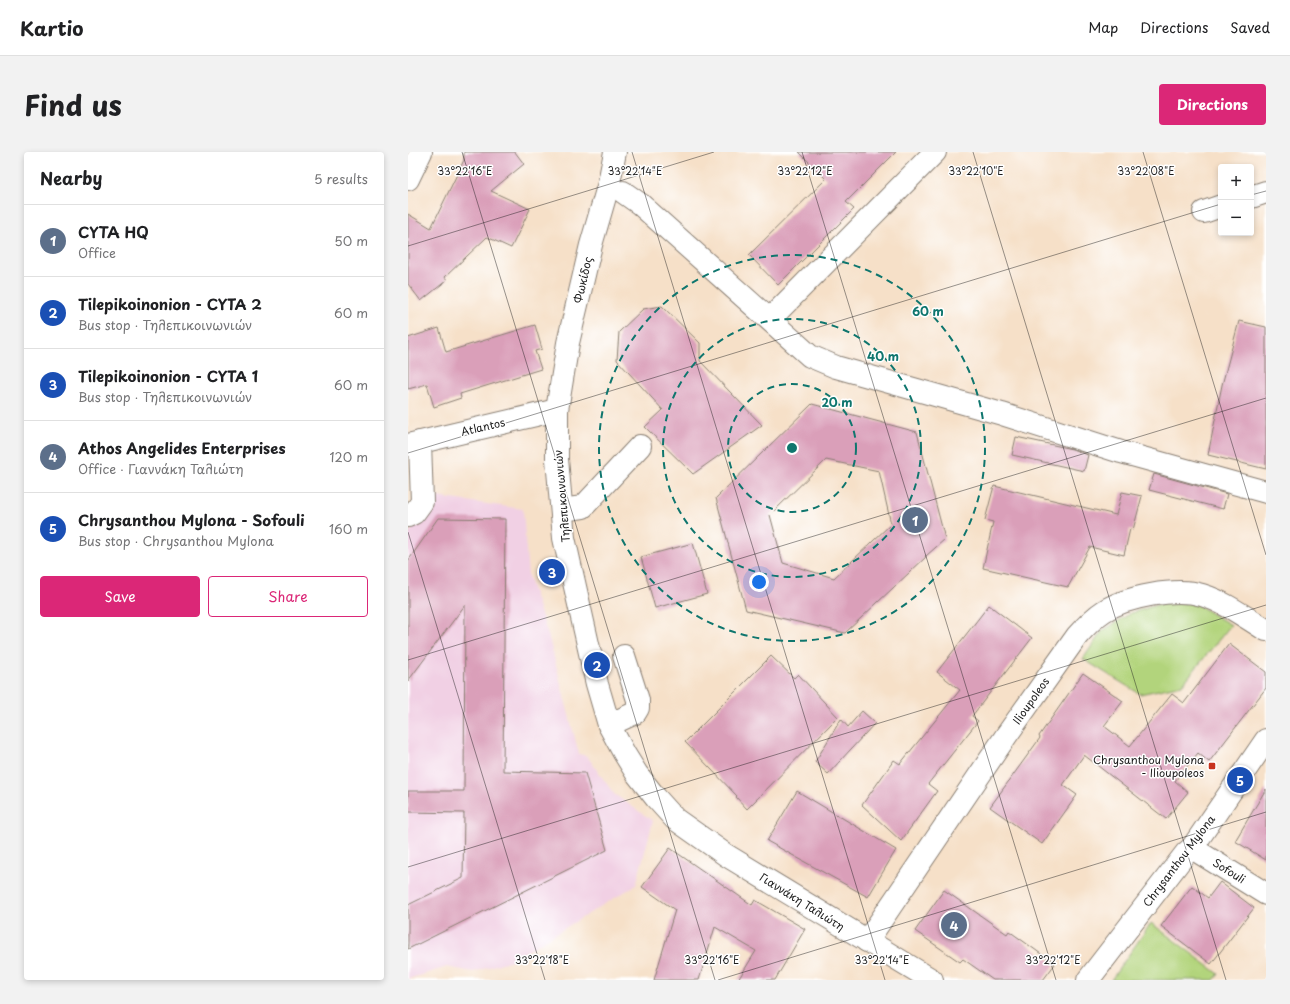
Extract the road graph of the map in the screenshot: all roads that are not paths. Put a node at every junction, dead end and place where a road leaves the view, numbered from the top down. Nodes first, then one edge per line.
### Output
1 (420, 152) edge
2 (615, 152) edge
3 (935, 152) edge
4 (408, 179) edge
5 (623, 192) dead end
6 (1266, 192) edge
7 (1254, 196) edge
8 (770, 319) junction
9 (557, 410) junction
10 (414, 444) edge
11 (640, 446) dead end
12 (1266, 492) edge
13 (562, 510) junction
14 (408, 516) edge
15 (1266, 630) edge
16 (624, 656) dead end
17 (609, 725) junction
18 (1266, 740) edge
19 (675, 819) joint
20 (1192, 848) junction
21 (1266, 894) edge
22 (867, 941) junction
23 (932, 980) edge
24 (1088, 980) edge

1 - 4 street
2 - 9 street, Φωκίδος
3 - 8 street
5 - 8 street
6 - 7 street
8 - 12 street
9 - 10 street, Atlantos
9 - 13 street, Τηλεπικοινωνιών
10 - 14 street
11 - 13 street
13 - 17 street, Τηλεπικοινωνιών
15 - 22 street, Ilioupoleos
16 - 17 street
17 - 19 street, Τηλεπικοινωνιών
18 - 20 street, Chrysanthou Mylona
19 - 22 street, Γιαννάκη Ταλιώτη
20 - 21 street, Sofouli
20 - 24 street, Chrysanthou Mylona
22 - 23 street, Γιαννάκη Ταλιώτη

